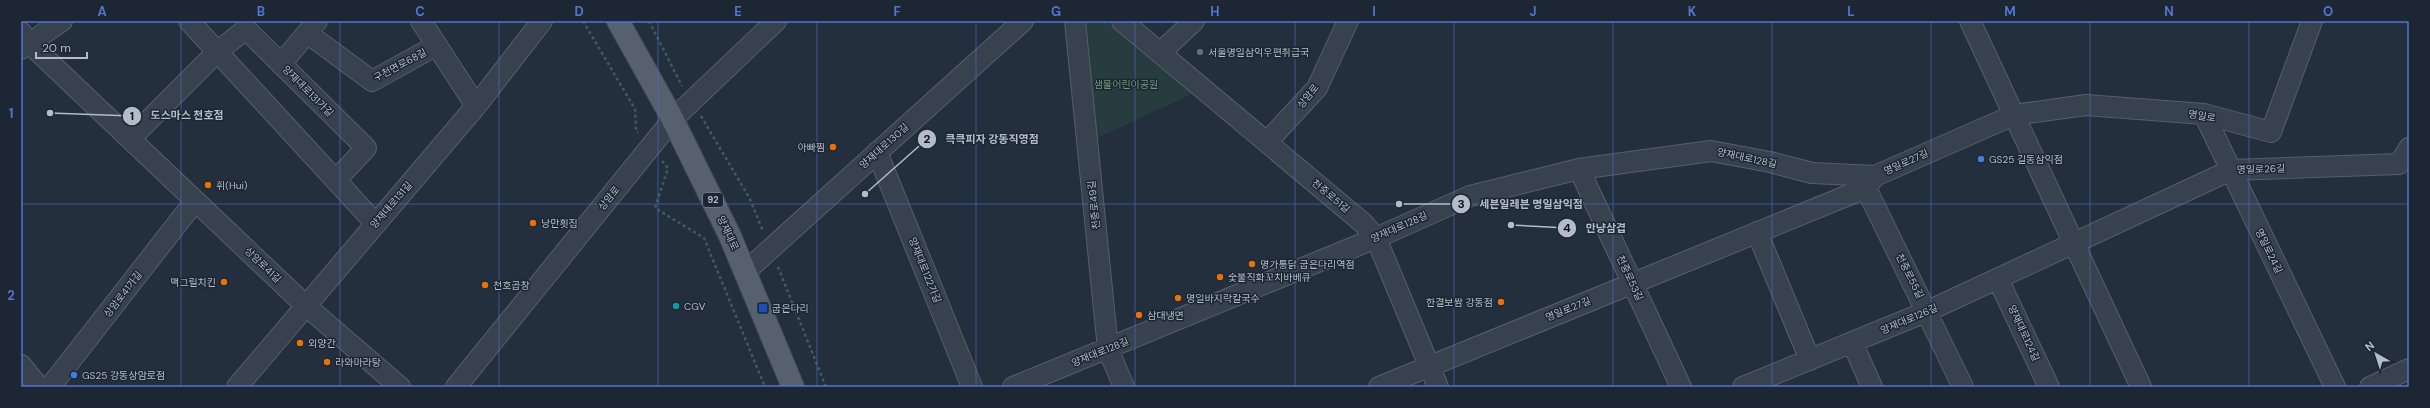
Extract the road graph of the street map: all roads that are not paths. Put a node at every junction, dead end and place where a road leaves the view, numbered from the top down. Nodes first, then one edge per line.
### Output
1 (62, 21) edge
2 (188, 21) edge
3 (421, 21) edge
4 (542, 21) edge
5 (618, 21) edge
6 (776, 21) edge
7 (1023, 21) edge
8 (1075, 21) edge
9 (1122, 21) edge
10 (1194, 21) edge
11 (1348, 21) edge
12 (1970, 21) edge
13 (2312, 21) edge
14 (312, 27) edge
15 (23, 41) edge
16 (437, 45) junction
17 (217, 52) junction
18 (1160, 53) junction
19 (281, 64) junction
20 (476, 106) junction
21 (2204, 114) junction
22 (2014, 115) junction
23 (673, 119) junction
24 (130, 139) junction
25 (1267, 142) junction
26 (2409, 148) edge
27 (877, 152) junction
28 (1579, 169) junction
29 (2231, 170) junction
30 (336, 180) junction
31 (1871, 182) junction
32 (195, 201) junction
33 (376, 223) junction
34 (1757, 232) junction
35 (1376, 238) junction
36 (2073, 245) junction
37 (745, 272) junction
38 (1998, 279) junction
39 (1632, 282) junction
40 (305, 305) junction
41 (1928, 312) junction
42 (1852, 342) junction
43 (1108, 349) junction
44 (1810, 360) junction
45 (21, 365) edge
46 (1430, 366) junction
47 (2409, 369) edge
48 (1774, 381) edge
49 (39, 387) edge
50 (50, 387) edge
51 (237, 387) edge
52 (400, 387) edge
53 (456, 387) edge
54 (792, 387) edge
55 (972, 387) edge
56 (1013, 387) edge
57 (1124, 387) edge
58 (1379, 387) edge
59 (1438, 387) edge
60 (1681, 387) edge
61 (1743, 387) edge
62 (1872, 387) edge
63 (1963, 387) edge
64 (2049, 387) edge
65 (2141, 387) edge
66 (2335, 387) edge
67 (2370, 387) edge

1 - 15 street
2 - 17 street
3 - 16 street, 구천면로68길
4 - 20 street, 양재대로131길
5 - 23 main road, 양재대로 / 92
6 - 23 street, 상암로
7 - 27 street, 양재대로130길
8 - 43 street, 천중로49길
9 - 18 street, 천중로51길
10 - 18 street
11 - 25 street, 상암로
12 - 22 street
13 - 21 street, 명일로
14 - 16 street, 구천면로68길
14 - 19 street, 구천면로68길
15 - 24 street, 상암로41길
16 - 20 street, 구천면로68길
17 - 19 street, 양재대로131가길
17 - 24 street
17 - 30 street
18 - 25 street, 천중로51길
19 - 30 street, 양재대로131가길
20 - 33 street, 양재대로131길
21 - 22 street, 명일로
21 - 29 street, 명일로24길
22 - 31 street, 명일로27길
22 - 36 street
23 - 37 main road, 양재대로 / 92
23 - 53 street, 상암로
24 - 32 street, 상암로41길
25 - 35 street, 천중로51길
26 - 29 street, 명일로26길
27 - 37 street, 양재대로130길
27 - 55 street, 양재대로122가길
28 - 31 street, 양재대로128길
28 - 35 street, 양재대로128길
28 - 39 street, 천중로53길
29 - 36 street, 명일로26길
29 - 66 street, 명일로24길
30 - 33 street
31 - 34 street, 명일로27길
31 - 41 street, 천중로55길
32 - 40 street, 상암로41길
32 - 50 street, 상암로41가길
33 - 40 street, 양재대로131길
34 - 39 street, 명일로27길
34 - 44 street
35 - 43 street, 양재대로128길
35 - 46 street, 천중로51길
36 - 38 street, 양재대로126길
36 - 65 street
37 - 54 main road, 양재대로 / 92
38 - 41 street, 양재대로126길
38 - 64 street, 양재대로124길
39 - 46 street, 명일로27길
39 - 60 street, 천중로53길
40 - 51 street, 양재대로131길
40 - 52 street, 상암로41길
41 - 42 street, 양재대로126길
41 - 63 street, 천중로55길
42 - 44 street, 양재대로126길
42 - 62 street
43 - 56 street, 양재대로128길
43 - 57 street, 천중로49길
44 - 48 street, 양재대로126길
45 - 49 street
46 - 58 street, 명일로27길
46 - 59 street, 천중로51길
47 - 67 street
48 - 61 street, 양재대로126길

